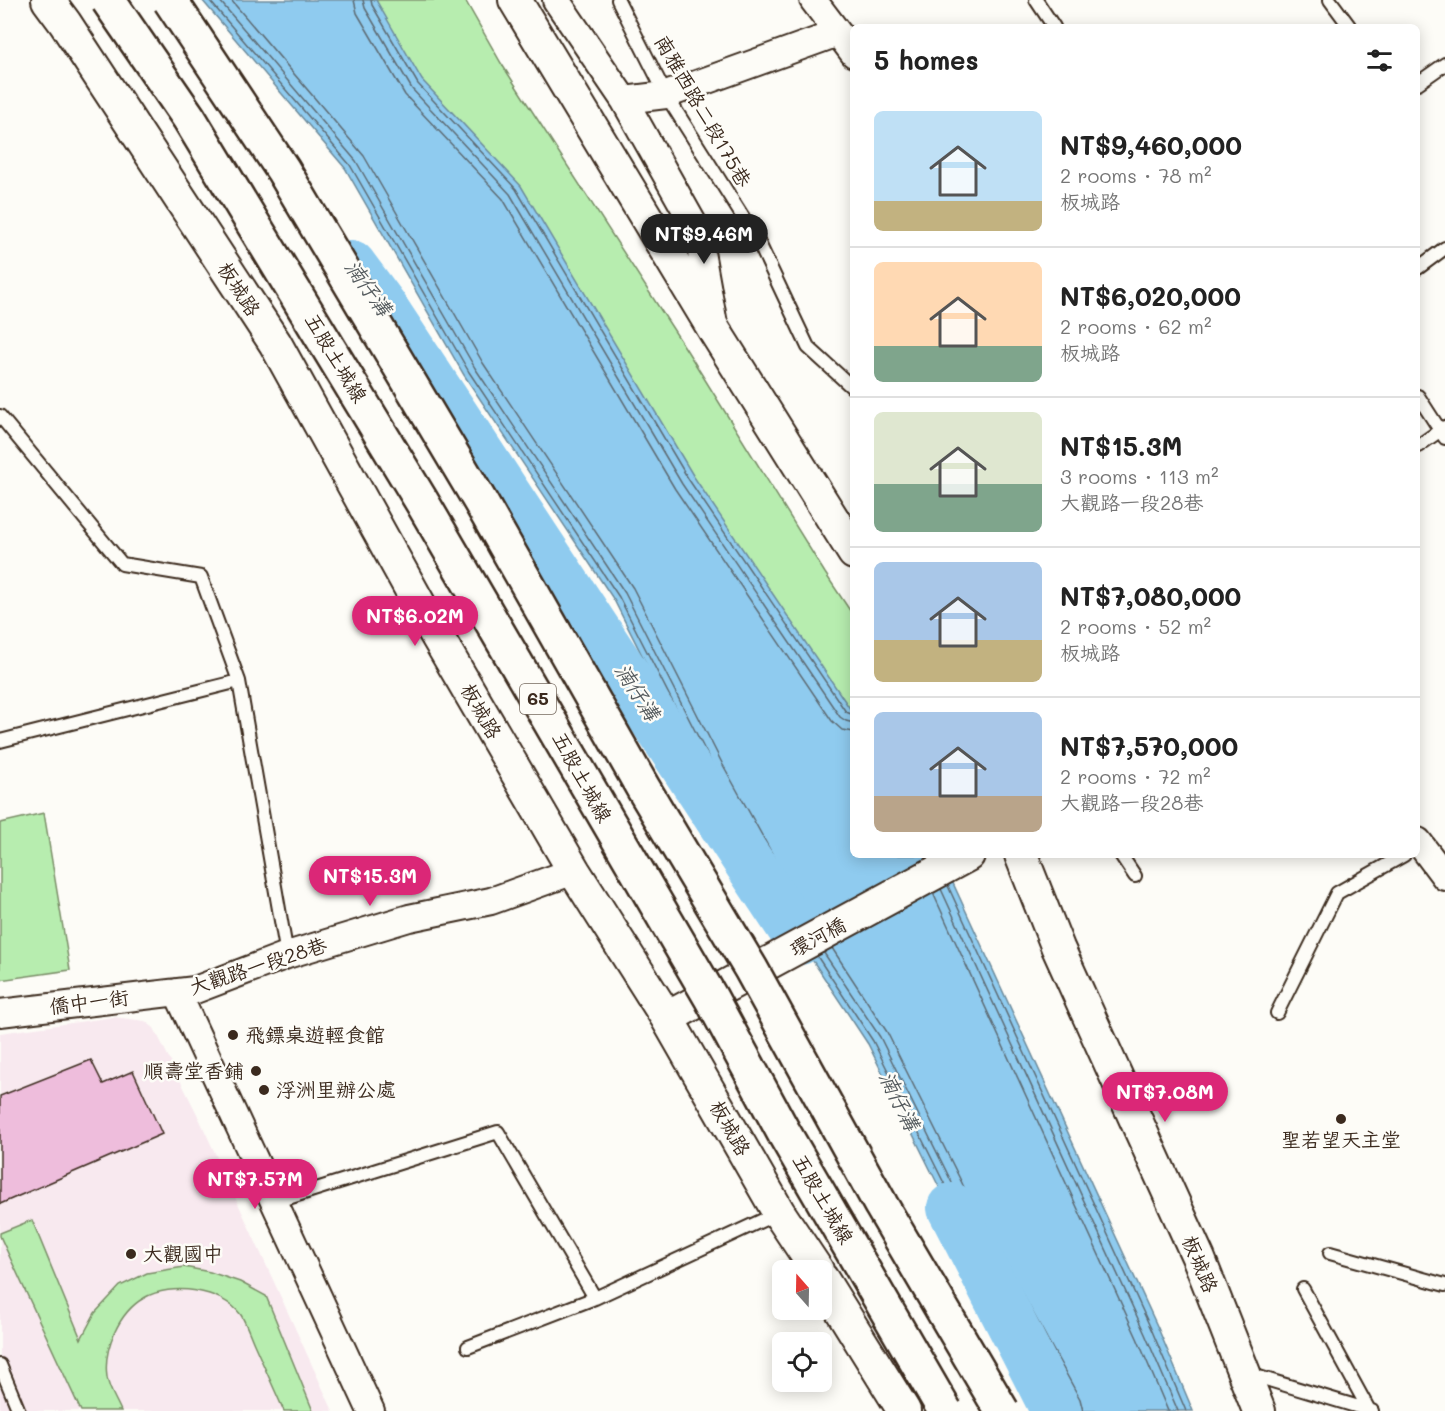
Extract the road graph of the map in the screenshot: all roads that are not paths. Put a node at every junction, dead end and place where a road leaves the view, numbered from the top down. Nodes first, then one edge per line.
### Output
1 (48, 0) edge
2 (108, 0) edge
3 (170, 0) edge
4 (515, 0) edge
5 (556, 0) edge
6 (618, 0) edge
7 (813, 0) edge
8 (1036, 0) edge
9 (1330, 0) edge
10 (1052, 24) edge
11 (1348, 24) edge
12 (838, 33) junction
13 (850, 49) edge
14 (1445, 64) edge
15 (1420, 82) edge
16 (666, 95) junction
17 (624, 100) junction
18 (1445, 248) edge
19 (1420, 267) edge
20 (716, 333) junction
21 (850, 385) edge
22 (1420, 399) edge
23 (0, 416) edge
24 (14, 430) junction
25 (1443, 432) edge
26 (0, 434) edge
27 (1420, 445) edge
28 (850, 547) edge
29 (239, 681) junction
30 (0, 741) edge
31 (1420, 852) edge
32 (962, 858) edge
33 (1022, 858) edge
34 (1123, 858) edge
35 (1396, 858) edge
36 (574, 871) junction
37 (1135, 876) dead end
38 (1445, 878) edge
39 (287, 955) junction
40 (177, 992) junction
41 (1277, 1012) dead end
42 (0, 1014) edge
43 (668, 1018) junction
44 (274, 1202) junction
45 (779, 1213) junction
46 (1330, 1253) dead end
47 (810, 1260) edge
48 (1445, 1285) edge
49 (1303, 1289) dead end
50 (832, 1295) edge
51 (595, 1298) junction
52 (468, 1347) dead end
53 (0, 1365) edge
54 (1245, 1373) junction
55 (1371, 1410) edge
56 (18, 1411) edge
57 (371, 1411) edge
58 (904, 1411) edge
59 (945, 1411) edge
60 (1002, 1411) edge
61 (1259, 1411) edge

1 - 36 street, 板城路
2 - 59 highway, 五股土城線 / 65, bridge
3 - 60 highway, 65, bridge
4 - 20 street
5 - 17 street
6 - 16 lane, 南雅西路二段175巷
7 - 12 street
8 - 10 lane
9 - 11 lane
12 - 13 street
12 - 16 street
14 - 15 lane
16 - 17 street
16 - 21 lane, 南雅西路二段175巷
17 - 20 street
18 - 19 lane
20 - 28 street
22 - 25 lane
23 - 24 lane
24 - 26 lane
24 - 29 lane
25 - 27 lane
29 - 30 lane
29 - 39 lane
31 - 38 street
32 - 43 street, 環河橋, bridge
33 - 54 street, 板城路
34 - 37 lane
35 - 41 lane
36 - 39 street, 大觀路一段28巷
36 - 43 street, 板城路
39 - 40 street, 大觀路一段28巷
40 - 42 street, 僑中一街
40 - 44 street, 大觀路一段28巷
43 - 45 street, 板城路
44 - 51 lane
44 - 57 street, 大觀路一段28巷
45 - 47 street, 板城路
45 - 51 lane
46 - 48 lane
49 - 55 lane
50 - 58 street
51 - 52 lane
53 - 56 lane
54 - 55 lane
54 - 61 street, 板城路

